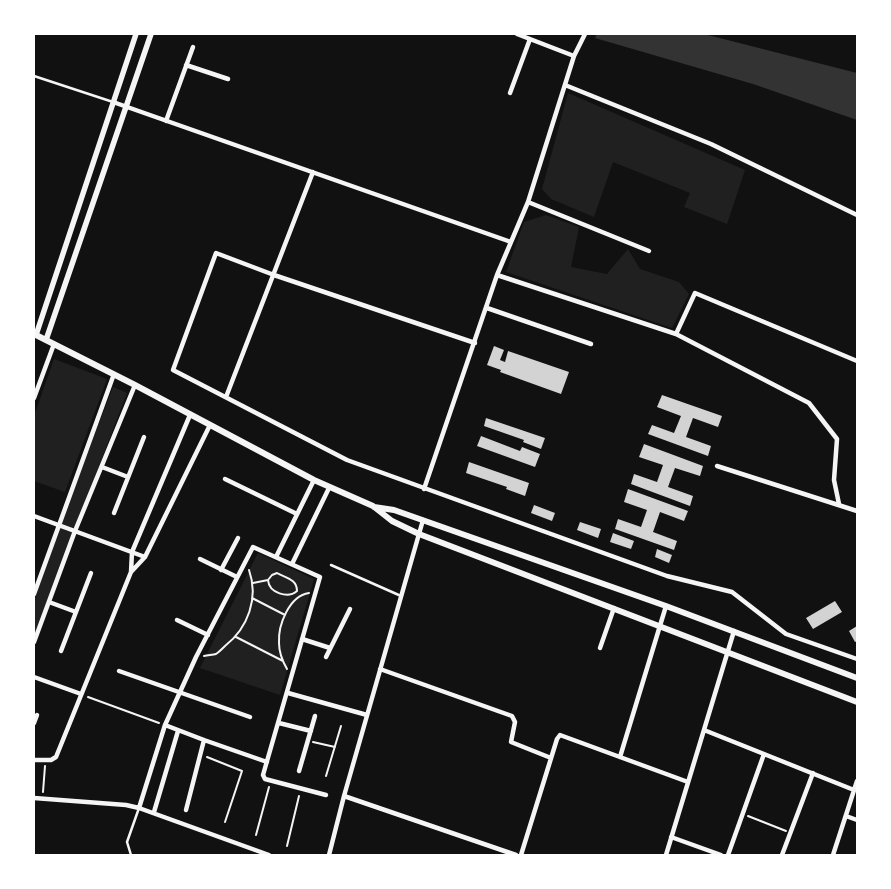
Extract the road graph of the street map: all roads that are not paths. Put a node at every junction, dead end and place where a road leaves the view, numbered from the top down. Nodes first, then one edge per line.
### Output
1 (136, 34) edge
2 (151, 34) edge
3 (517, 34) edge
4 (585, 34) edge
5 (530, 39) junction
6 (193, 47) dead end
7 (574, 56) junction
8 (186, 65) junction
9 (34, 76) edge
10 (228, 79) dead end
11 (565, 85) junction
12 (510, 93) dead end
13 (113, 102) junction
14 (126, 107) junction
15 (166, 121) junction
16 (313, 172) junction
17 (528, 202) junction
18 (857, 215) edge
19 (511, 242) junction
20 (649, 251) dead end
21 (274, 274) junction
22 (497, 276) junction
23 (487, 308) junction
24 (676, 334) junction
25 (35, 335) edge
26 (46, 340) junction
27 (475, 343) junction
28 (54, 344) junction
29 (591, 344) dead end
30 (857, 361) edge
31 (114, 374) junction
32 (135, 385) junction
33 (226, 397) junction
34 (34, 398) edge
35 (190, 414) junction
36 (210, 425) junction
37 (144, 437) dead end
38 (717, 466) dead end
39 (102, 467) junction
40 (128, 477) junction
41 (225, 479) dead end
42 (314, 480) junction
43 (329, 488) junction
44 (424, 489) junction
45 (838, 504) junction
46 (373, 506) junction
47 (857, 511) edge
48 (114, 514) dead end
49 (297, 514) junction
50 (34, 516) edge
51 (423, 520) junction
52 (58, 525) junction
53 (75, 531) junction
54 (418, 534) junction
55 (238, 538) dead end
56 (132, 552) junction
57 (145, 557) junction
58 (276, 557) junction
59 (200, 559) dead end
60 (292, 564) junction
61 (331, 565) dead end
62 (221, 570) junction
63 (91, 572) dead end
64 (131, 572) junction
65 (237, 578) junction
66 (34, 594) edge
67 (401, 596) junction
68 (49, 602) junction
69 (666, 606) junction
70 (614, 608) junction
71 (350, 609) dead end
72 (76, 612) junction
73 (177, 620) dead end
74 (660, 626) junction
75 (734, 631) junction
76 (208, 635) junction
77 (302, 639) junction
78 (34, 642) edge
79 (330, 648) junction
80 (600, 648) dead end
81 (61, 651) dead end
82 (728, 651) junction
83 (326, 657) dead end
84 (857, 659) edge
85 (380, 669) junction
86 (119, 671) dead end
87 (34, 677) edge
88 (857, 678) edge
89 (181, 692) junction
90 (288, 693) junction
91 (81, 694) junction
92 (857, 702) edge
93 (37, 715) dead end
94 (367, 715) junction
95 (315, 716) dead end
96 (250, 717) dead end
97 (34, 723) edge
98 (279, 723) junction
99 (164, 725) junction
100 (704, 730) junction
101 (178, 731) junction
102 (311, 731) junction
103 (204, 740) junction
104 (764, 754) junction
105 (551, 758) junction
106 (620, 758) junction
107 (34, 760) edge
108 (267, 762) junction
109 (299, 771) dead end
110 (813, 773) junction
111 (857, 781) edge
112 (688, 782) junction
113 (854, 790) junction
114 (326, 795) dead end
115 (344, 796) junction
116 (34, 798) edge
117 (139, 808) junction
118 (186, 810) dead end
119 (154, 812) junction
120 (846, 816) junction
121 (857, 820) edge
122 (671, 837) junction
123 (131, 855) edge
124 (269, 855) edge
125 (329, 855) edge
126 (516, 855) edge
127 (521, 855) edge
128 (666, 855) edge
129 (722, 855) edge
130 (728, 855) edge
131 (782, 855) edge
132 (833, 855) edge

1 - 13 street
2 - 14 street
3 - 5 street
4 - 7 street
5 - 7 street
5 - 12 street
6 - 8 street
7 - 11 street
8 - 10 street
8 - 15 street
9 - 13 lane
11 - 17 street
11 - 18 street
13 - 14 street
13 - 25 street
14 - 15 street
14 - 26 street
15 - 16 street
16 - 19 street
16 - 21 street
17 - 19 street
17 - 20 street
19 - 22 street
21 - 27 street
21 - 33 street
21 - 33 street
22 - 23 street
22 - 24 street
23 - 27 street
23 - 29 street
24 - 30 street
24 - 45 street
25 - 26 main road
26 - 28 main road
27 - 44 street
28 - 31 main road
28 - 34 street
31 - 32 main road
31 - 52 street
32 - 35 main road
32 - 39 street
33 - 44 street
35 - 36 main road
35 - 56 street
36 - 42 main road
36 - 57 street
37 - 40 street
38 - 45 street
39 - 40 street
39 - 53 street
40 - 48 street
41 - 49 street
42 - 43 main road
42 - 49 street
43 - 46 main road
43 - 60 street
44 - 84 street
45 - 47 street
46 - 51 main road
46 - 54 main road
49 - 58 street
50 - 52 street
51 - 54 street
51 - 69 main road
52 - 53 street
52 - 66 street
53 - 56 street
53 - 68 street
54 - 67 street
54 - 70 main road
55 - 62 street
56 - 57 street
56 - 64 street
57 - 64 street
58 - 60 street
58 - 65 street
59 - 62 street
60 - 77 street
61 - 67 lane
62 - 65 street
63 - 72 street
64 - 91 street
65 - 76 street
67 - 85 street
68 - 72 street
68 - 78 street
69 - 74 street
69 - 75 main road
70 - 74 main road
70 - 80 street
71 - 79 street
72 - 81 street
73 - 76 street
74 - 82 main road
74 - 106 street
75 - 82 street
75 - 88 main road
76 - 89 street
77 - 79 street
77 - 90 street
79 - 83 street
82 - 92 main road
82 - 100 street
85 - 94 street
85 - 105 street
86 - 89 street
87 - 91 street
89 - 96 street
89 - 99 street
90 - 94 street
90 - 98 street
91 - 107 street
93 - 97 street
94 - 115 street
95 - 102 street
98 - 102 street
98 - 108 street
99 - 101 street
99 - 117 street
100 - 104 street
100 - 112 street
101 - 103 street
101 - 119 street
102 - 109 street
103 - 108 street
103 - 118 street
104 - 110 street
104 - 130 street
105 - 106 street
105 - 127 street
106 - 112 street
108 - 114 street
110 - 113 street
110 - 131 street
111 - 113 street
112 - 122 street
113 - 120 street
115 - 125 street
115 - 126 street
116 - 117 street
117 - 119 street
117 - 123 lane
119 - 124 street
120 - 121 street
120 - 132 street
122 - 128 street
122 - 129 street

